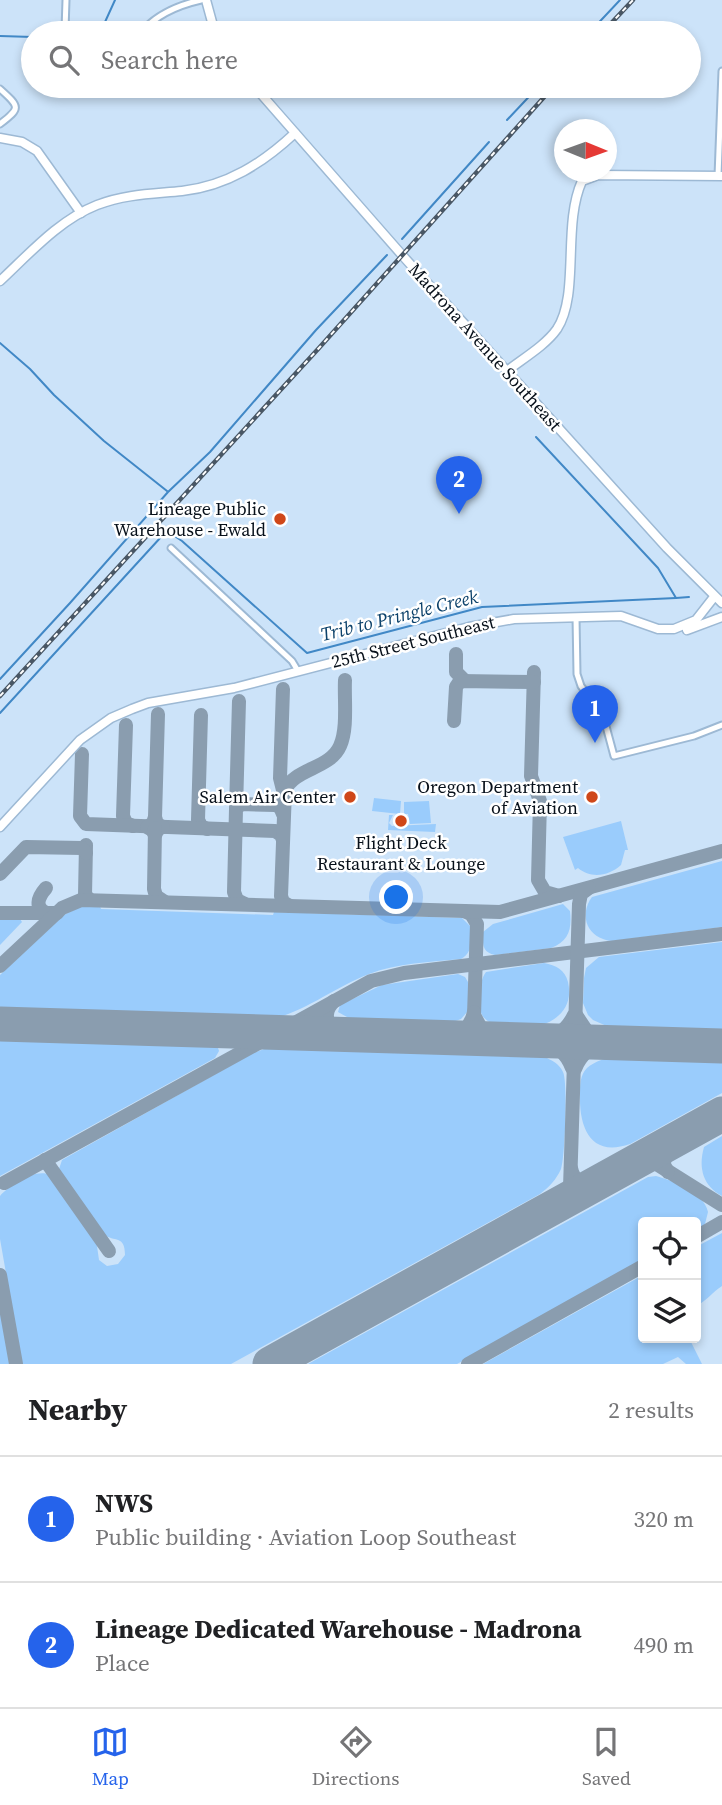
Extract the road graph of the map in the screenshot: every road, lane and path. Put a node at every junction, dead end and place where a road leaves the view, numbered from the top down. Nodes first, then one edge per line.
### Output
1 (66, 0) edge
2 (203, 0) edge
3 (65, 21) edge
4 (154, 21) edge
5 (211, 21) edge
6 (722, 72) edge
7 (0, 89) edge
8 (264, 98) edge
9 (0, 124) edge
10 (295, 133) junction
11 (0, 138) edge
12 (720, 176) edge
13 (81, 212) junction
14 (0, 281) edge
15 (507, 371) junction
16 (171, 548) dead end
17 (714, 597) junction
18 (722, 603) edge
19 (576, 617) junction
20 (722, 617) edge
21 (674, 629) junction
22 (298, 671) junction
23 (722, 724) edge
24 (0, 827) edge

1 - 3 street
2 - 4 street
2 - 5 street
6 - 12 street
7 - 9 street
8 - 10 street, Madrona Avenue Southeast
10 - 13 street
10 - 15 street, Madrona Avenue Southeast
11 - 13 street
12 - 15 street
13 - 14 street
15 - 17 street, Madrona Avenue Southeast
16 - 22 street
17 - 18 street, Madrona Avenue Southeast
17 - 21 street
19 - 21 street, 25th Street Southeast
19 - 22 street, 25th Street Southeast
19 - 23 street
20 - 21 street
22 - 24 street, 25th Street Southeast

